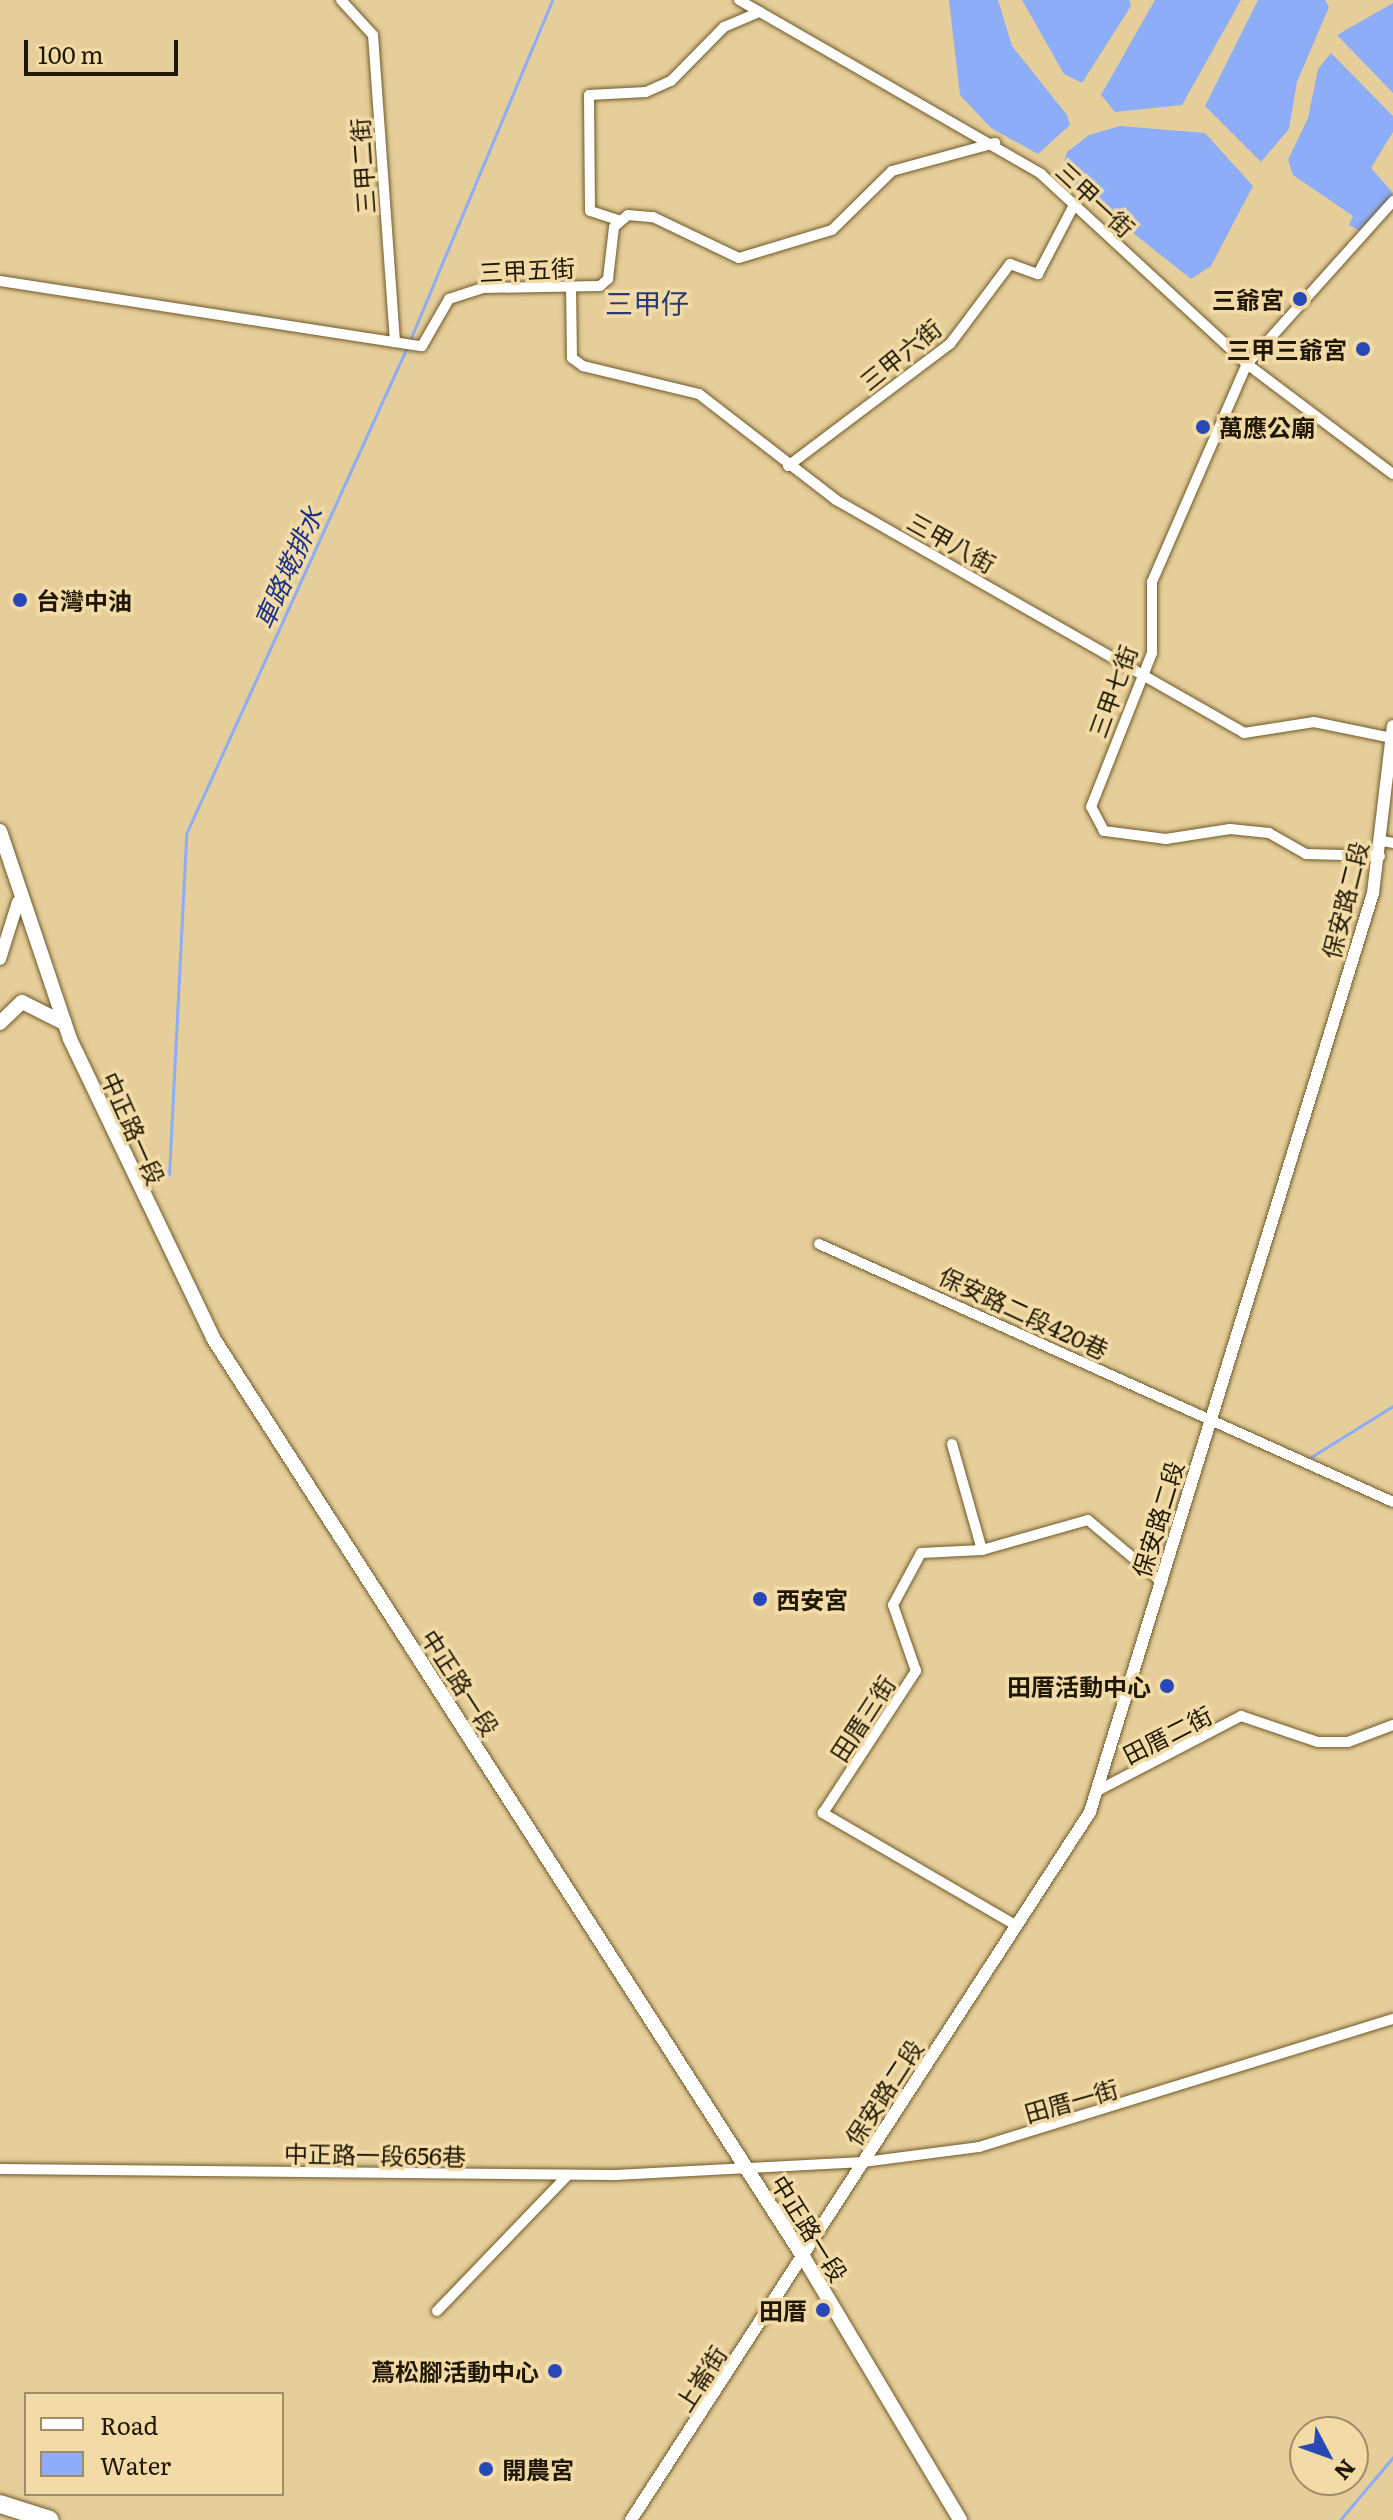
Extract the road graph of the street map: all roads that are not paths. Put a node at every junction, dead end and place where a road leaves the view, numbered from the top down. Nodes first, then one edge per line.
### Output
1 (341, 0) edge
2 (739, 0) edge
3 (760, 12) junction
4 (995, 143) junction
5 (1393, 201) edge
6 (1074, 205) junction
7 (618, 220) junction
8 (0, 281) edge
9 (571, 286) junction
10 (395, 342) junction
11 (1247, 364) junction
12 (788, 466) junction
13 (1393, 474) edge
14 (1144, 673) junction
15 (1393, 726) edge
16 (1392, 738) edge
17 (0, 831) edge
18 (1387, 842) edge
19 (1380, 856) junction
20 (18, 902) junction
21 (0, 959) edge
22 (0, 1023) edge
23 (64, 1023) junction
24 (819, 1244) dead end
25 (1209, 1421) junction
26 (952, 1444) dead end
27 (1393, 1502) edge
28 (982, 1550) junction
29 (1162, 1582) junction
30 (1393, 1725) edge
31 (1095, 1792) junction
32 (1017, 1926) junction
33 (1393, 2019) edge
34 (864, 2162) junction
35 (0, 2169) edge
36 (749, 2173) junction
37 (568, 2175) junction
38 (804, 2258) junction
39 (437, 2311) dead end
40 (0, 2504) edge
41 (50, 2520) edge
42 (631, 2520) edge
43 (960, 2520) edge

1 - 10 street, 三甲二街
2 - 3 street, 三甲一街
3 - 4 street, 三甲一街
3 - 7 street
4 - 6 street, 三甲一街
4 - 7 street
5 - 11 street, 三甲七街
6 - 11 street, 三甲一街
6 - 12 street, 三甲六街
7 - 9 street, 三甲五街
8 - 10 street, 三甲五街
9 - 10 street, 三甲五街
9 - 12 street, 三甲八街
11 - 13 street, 三甲一街
11 - 14 street, 三甲七街
12 - 14 street, 三甲八街
14 - 16 street, 三甲八街
14 - 19 street, 三甲七街
15 - 16 street, 保安路二段
16 - 18 street, 保安路二段
17 - 20 main road, 中正路一段
18 - 19 street, 保安路二段
19 - 25 street, 保安路二段
20 - 21 street
20 - 23 main road, 中正路一段
22 - 23 main road
23 - 36 main road, 中正路一段
24 - 25 street, 保安路二段420巷
25 - 27 street, 保安路二段420巷
25 - 29 street, 保安路二段
26 - 28 street
28 - 29 street, 田厝三街
28 - 32 street, 田厝三街
29 - 31 street, 保安路二段
30 - 31 street, 田厝二街
31 - 32 street, 保安路二段
32 - 34 street, 保安路二段
33 - 34 street, 田厝一街
34 - 36 street, 田厝一街
34 - 38 street, 保安路二段
35 - 37 street, 中正路一段656巷
36 - 37 street, 中正路一段656巷
36 - 38 main road, 中正路一段
37 - 39 street
38 - 42 street, 上崙街
38 - 43 main road, 中正路一段
40 - 41 highway

